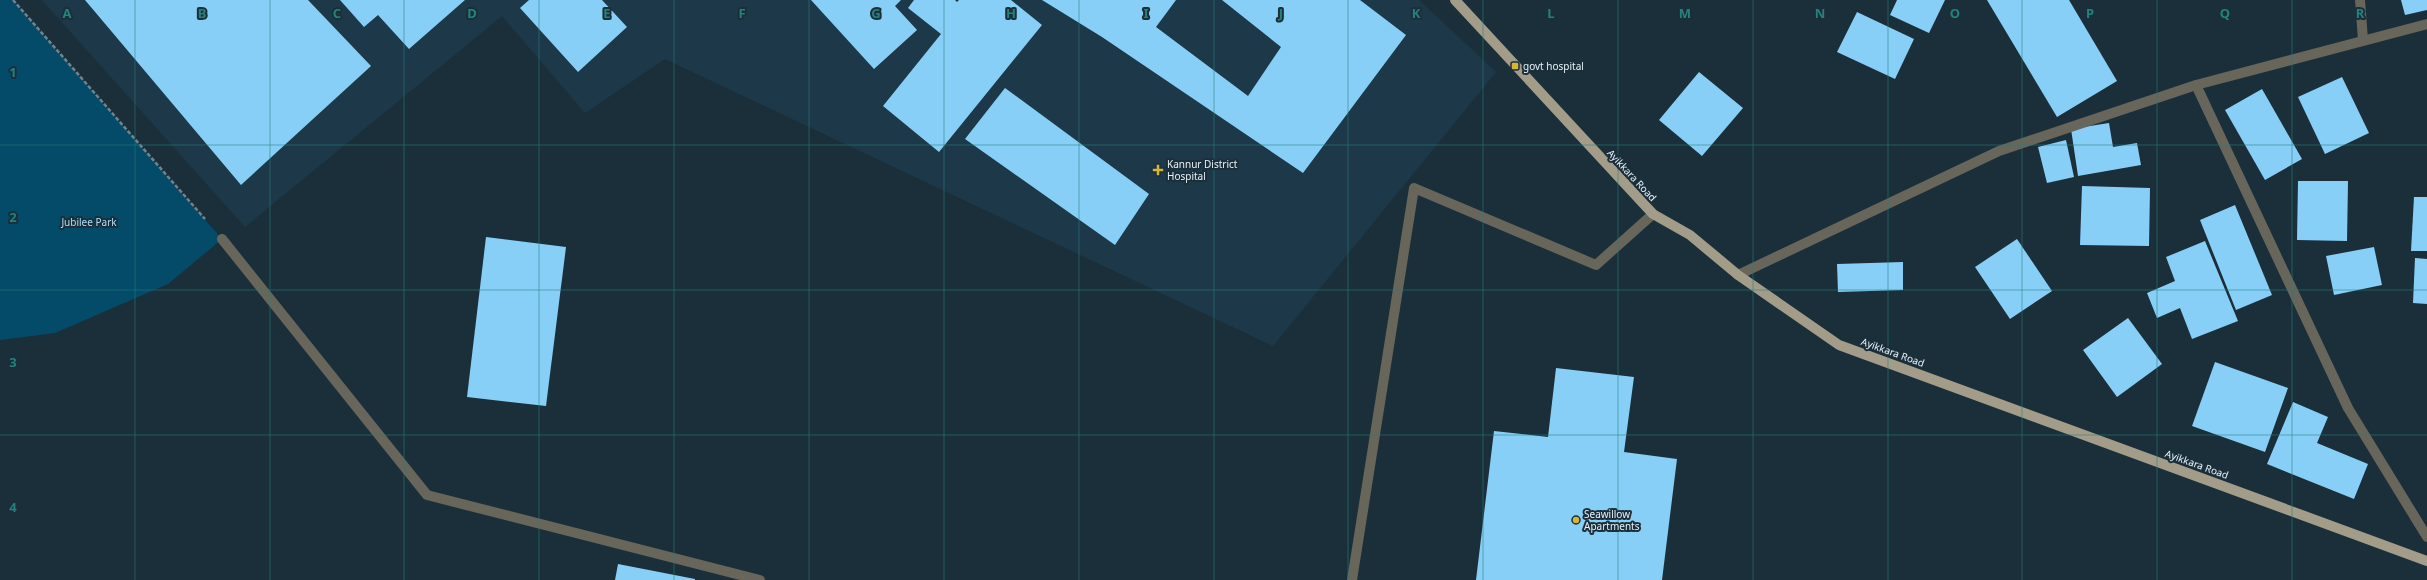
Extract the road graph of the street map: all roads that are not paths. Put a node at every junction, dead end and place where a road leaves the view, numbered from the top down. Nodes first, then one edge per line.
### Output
1 (1455, 0) edge
2 (2360, 0) edge
3 (2427, 24) edge
4 (2363, 40) junction
5 (2196, 85) junction
6 (1653, 214) junction
7 (222, 239) road end
8 (1738, 275) junction
9 (2427, 537) edge
10 (2427, 561) edge
11 (760, 580) edge
12 (1352, 580) edge

1 - 6 main road, Ayikkara Road
2 - 4 street
3 - 4 street
4 - 5 street
5 - 8 street
5 - 9 street
6 - 8 main road, Ayikkara Road
6 - 12 street
7 - 11 street
8 - 10 main road, Ayikkara Road

